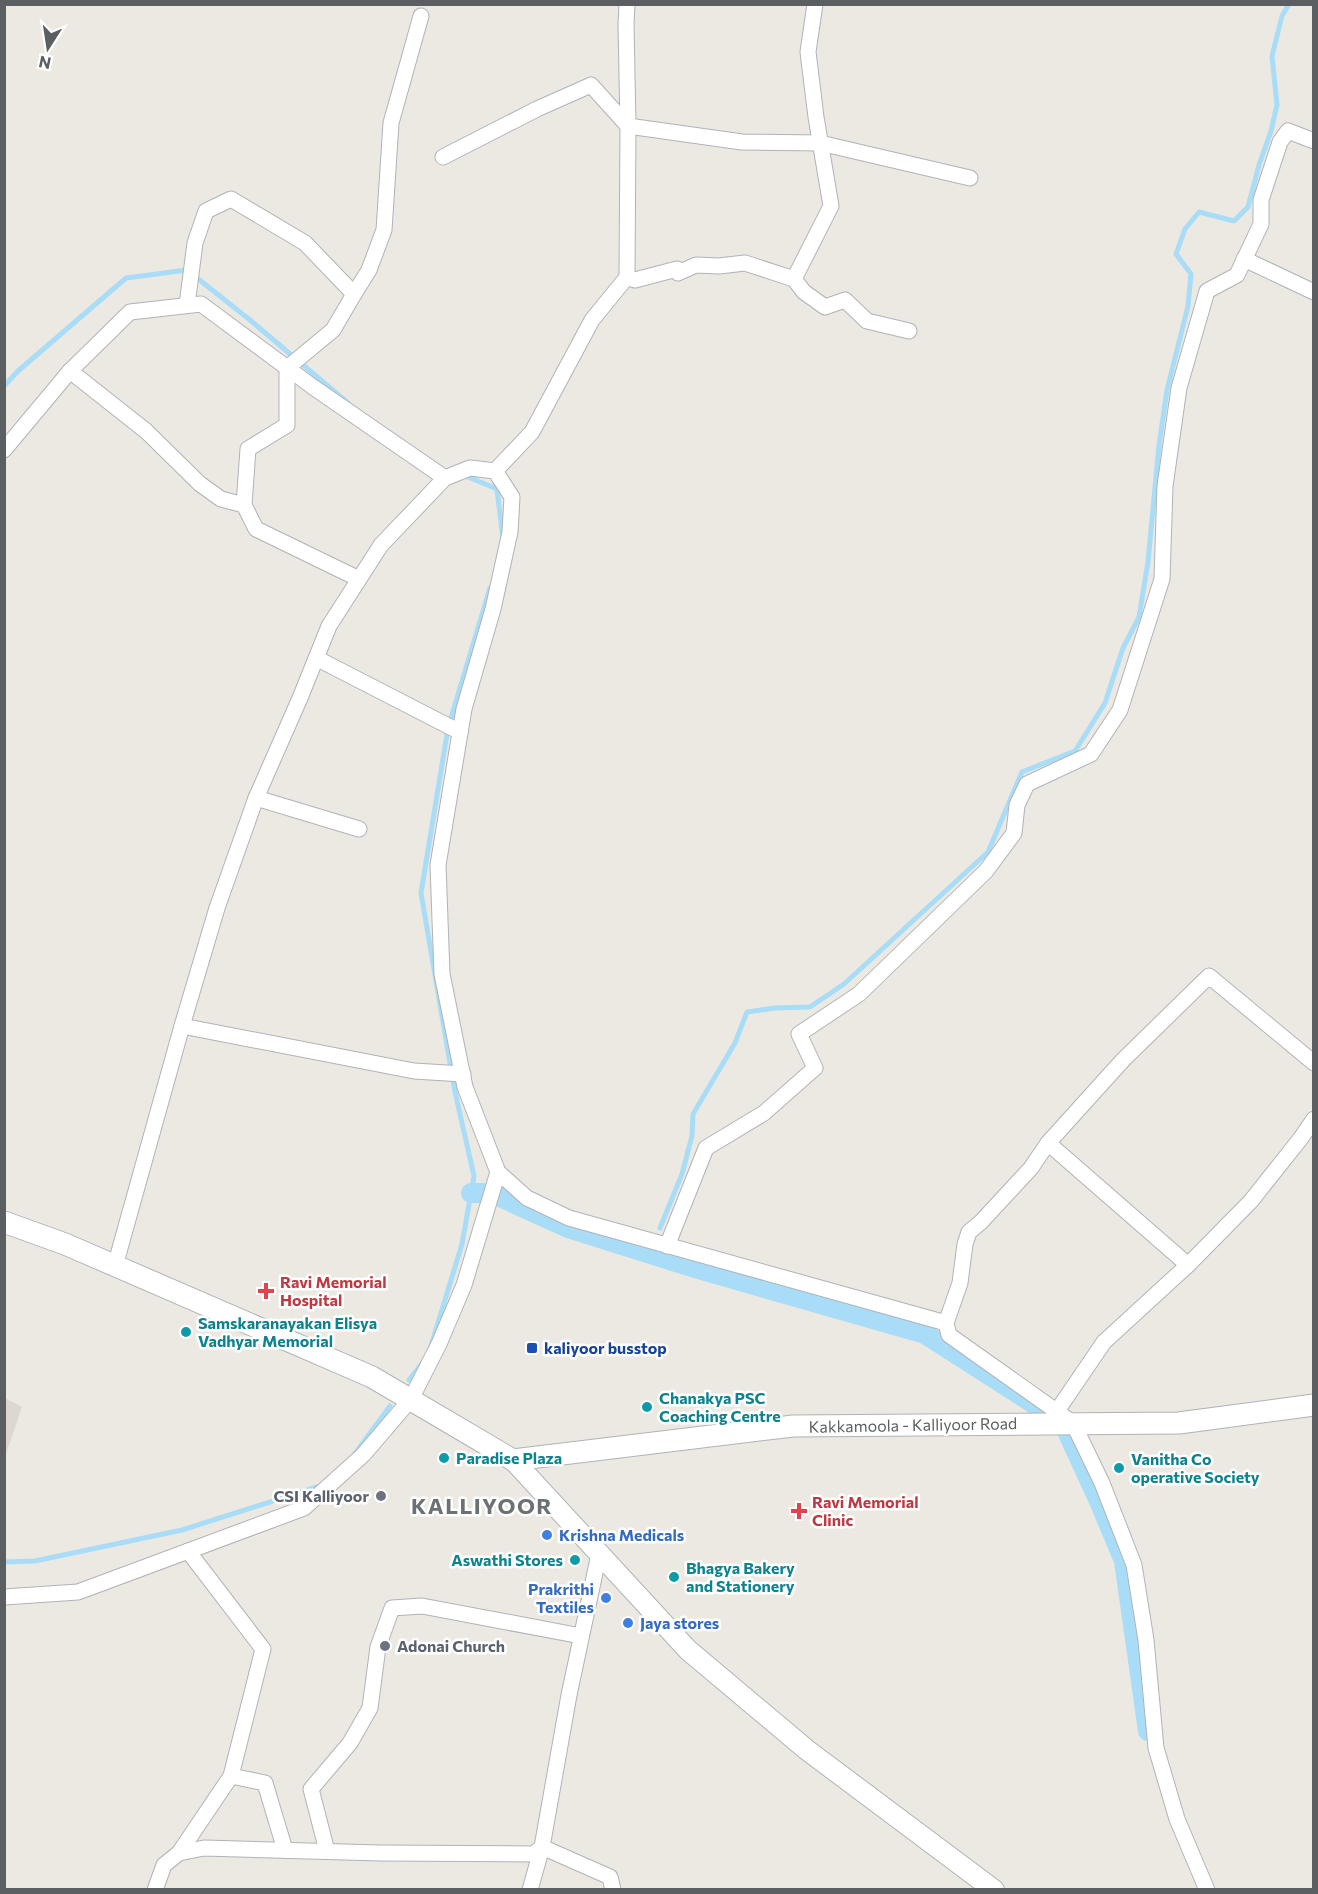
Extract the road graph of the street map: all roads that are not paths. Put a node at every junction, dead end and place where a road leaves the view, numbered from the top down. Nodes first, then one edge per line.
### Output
1 (627, 4) edge
2 (815, 4) edge
3 (421, 16) dead end
4 (628, 126) junction
5 (1314, 141) edge
6 (820, 143) junction
7 (443, 158) dead end
8 (970, 178) dead end
9 (1244, 259) junction
10 (627, 277) junction
11 (794, 279) junction
12 (1314, 292) edge
13 (354, 294) junction
14 (187, 305) junction
15 (909, 331) dead end
16 (287, 367) junction
17 (70, 371) junction
18 (4, 450) edge
19 (495, 471) junction
20 (445, 478) junction
21 (244, 505) junction
22 (359, 579) junction
23 (316, 658) junction
24 (460, 731) junction
25 (256, 798) junction
26 (359, 829) dead end
27 (182, 1026) junction
28 (1314, 1063) edge
29 (462, 1074) junction
30 (1314, 1119) edge
31 (1048, 1143) junction
32 (498, 1172) junction
33 (4, 1222) edge
34 (667, 1246) junction
35 (1188, 1265) junction
36 (116, 1266) junction
37 (946, 1323) junction
38 (411, 1400) junction
39 (1314, 1405) edge
40 (1065, 1417) junction
41 (513, 1460) junction
42 (188, 1551) junction
43 (599, 1554) junction
44 (4, 1597) edge
45 (580, 1636) junction
46 (231, 1776) junction
47 (542, 1846) junction
48 (285, 1850) junction
49 (327, 1851) junction
50 (179, 1853) junction
51 (155, 1890) edge
52 (531, 1890) edge
53 (613, 1890) edge
54 (994, 1890) edge
55 (1207, 1890) edge

1 - 4 street
2 - 6 street
3 - 13 street
4 - 6 street
4 - 7 street
4 - 10 street
5 - 9 street
6 - 8 street
6 - 11 street
9 - 12 street
9 - 34 street
10 - 11 street
10 - 19 street
11 - 15 street
13 - 14 street
13 - 16 street
14 - 16 street
14 - 17 street
16 - 20 street
16 - 21 street
17 - 18 street
17 - 21 street
19 - 20 street
19 - 24 street
20 - 22 street
21 - 22 street
22 - 23 street
23 - 24 street
23 - 25 street
24 - 29 street
25 - 26 street
25 - 27 street
27 - 29 street
27 - 36 street
28 - 31 street
29 - 32 street
30 - 35 street
31 - 35 street
31 - 37 street
32 - 34 street
32 - 38 street
33 - 36 main road
34 - 37 street
35 - 40 street
36 - 38 main road
37 - 40 street
38 - 41 main road
38 - 42 street
39 - 40 main road, Kakkamoola - Kalliyoor Road
40 - 41 main road, Kakkamoola - Kalliyoor Road
40 - 55 street
41 - 43 street
42 - 44 street
42 - 46 street
43 - 45 street
43 - 54 street
45 - 47 street
45 - 49 street
46 - 48 street
46 - 50 street
47 - 49 street
47 - 52 street
47 - 53 street
48 - 49 street
48 - 50 street
50 - 51 street

